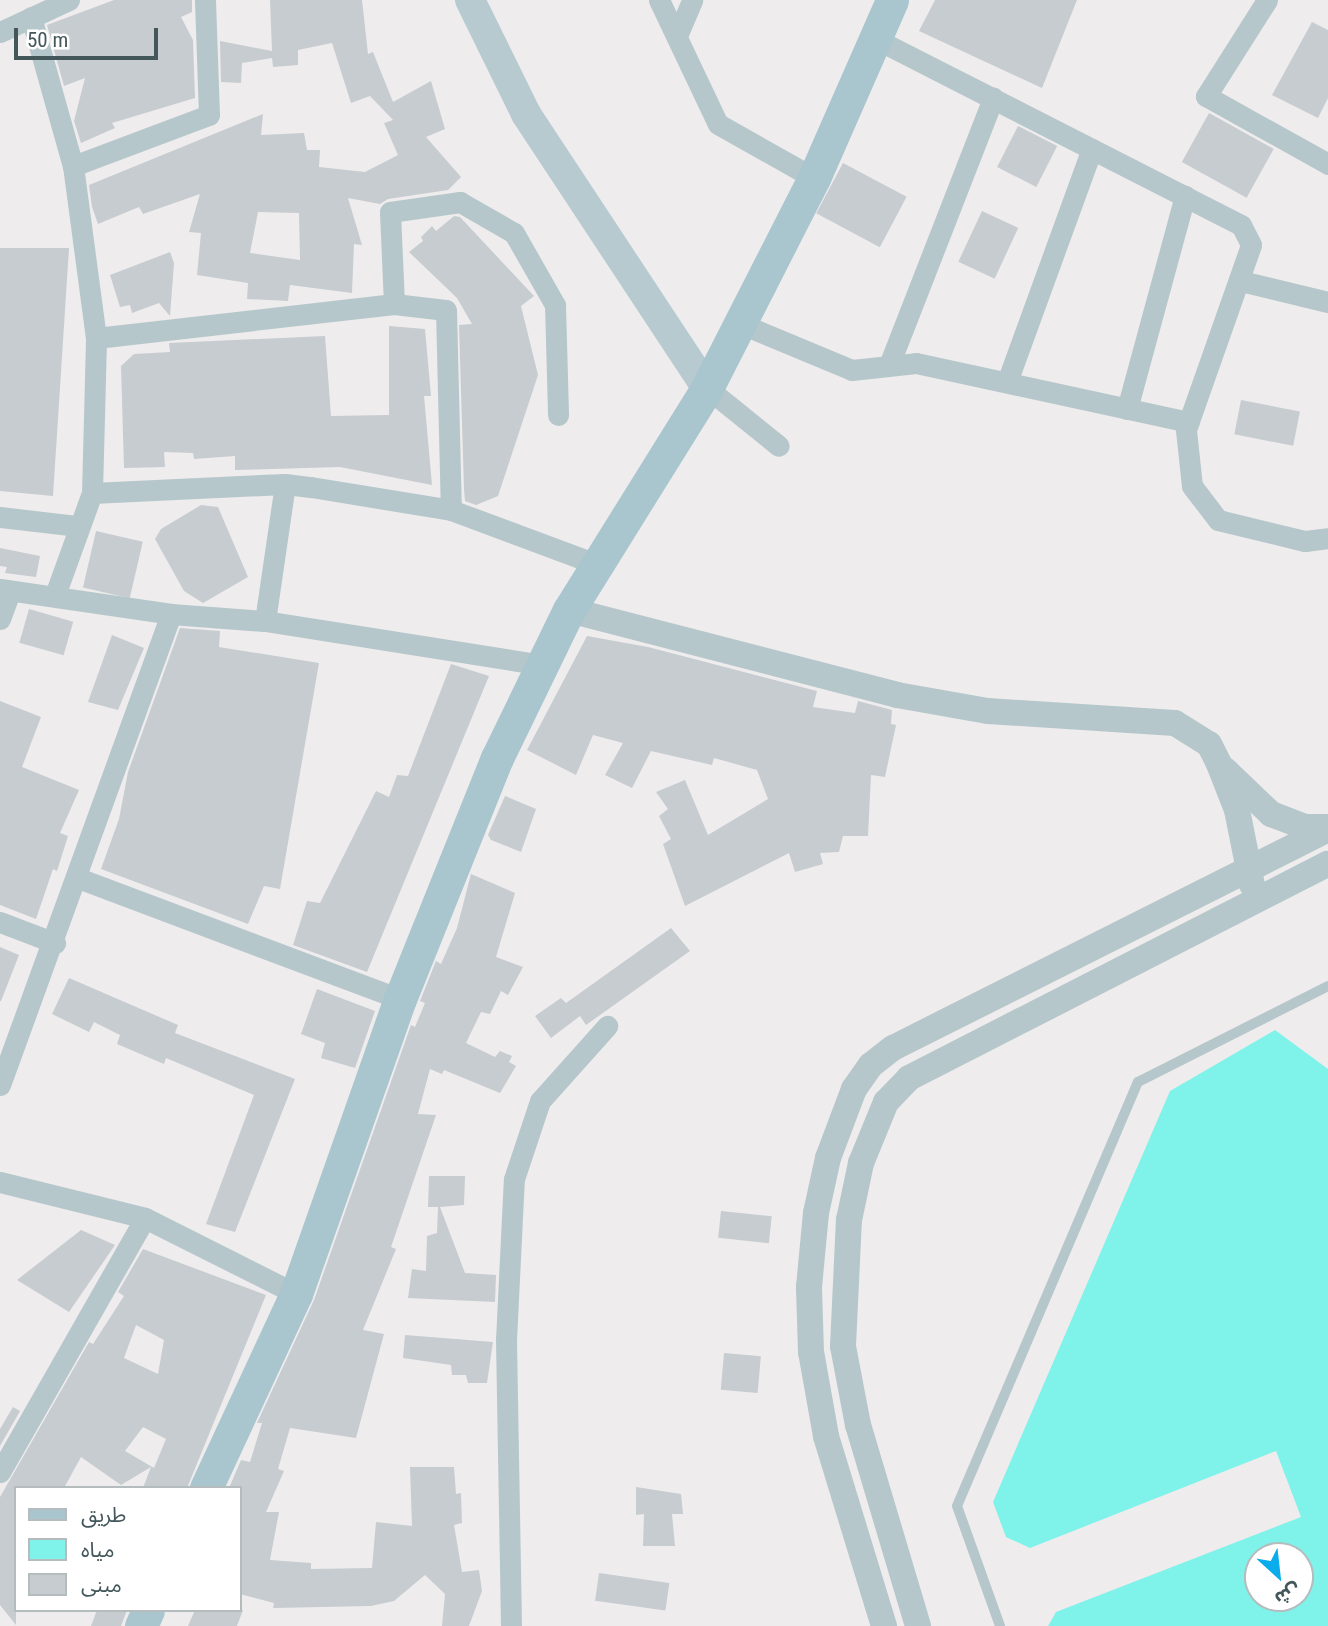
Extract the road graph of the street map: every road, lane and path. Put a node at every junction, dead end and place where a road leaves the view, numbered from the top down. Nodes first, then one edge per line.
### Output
1 (69, 0) edge
2 (205, 0) edge
3 (470, 0) edge
4 (659, 0) edge
5 (691, 0) edge
6 (892, 0) edge
7 (1267, 0) edge
8 (31, 18) junction
9 (0, 32) edge
10 (677, 36) junction
11 (874, 37) junction
12 (993, 98) junction
13 (1092, 149) junction
14 (1328, 164) edge
15 (73, 166) junction
16 (814, 178) junction
17 (1185, 196) junction
18 (1241, 281) junction
19 (1328, 302) edge
20 (394, 304) junction
21 (739, 323) junction
22 (96, 338) junction
23 (889, 366) junction
24 (1007, 382) junction
25 (707, 388) junction
26 (1127, 409) junction
27 (558, 415) dead end
28 (1189, 422) junction
29 (779, 446) dead end
30 (285, 484) junction
31 (92, 493) junction
32 (451, 510) junction
33 (0, 517) edge
34 (78, 526) junction
35 (1328, 538) edge
36 (599, 565) junction
37 (5, 590) edge
38 (55, 596) junction
39 (569, 610) junction
40 (171, 614) junction
41 (0, 619) edge
42 (265, 621) junction
43 (544, 665) junction
44 (1219, 764) junction
45 (1328, 828) edge
46 (1328, 864) edge
47 (1246, 870) junction
48 (78, 878) junction
49 (1258, 899) junction
50 (0, 922) edge
51 (55, 943) junction
52 (1328, 986) edge
53 (400, 999) junction
54 (607, 1026) dead end
55 (0, 1085) edge
56 (0, 1182) edge
57 (145, 1218) junction
58 (296, 1294) junction
59 (0, 1472) edge
60 (207, 1486) edge
61 (511, 1626) edge
62 (884, 1626) edge
63 (919, 1626) edge
64 (1000, 1626) edge

1 - 8 street
2 - 15 street
3 - 25 main road
4 - 10 street
5 - 10 street
6 - 11 main road
7 - 14 street
8 - 9 street
8 - 15 street
10 - 16 street
11 - 12 street
11 - 16 main road
12 - 13 street
12 - 23 street
13 - 17 street
13 - 24 street
15 - 22 street
16 - 21 main road
17 - 18 street
17 - 26 street
18 - 19 street
18 - 28 street
20 - 22 street
20 - 27 street
20 - 32 street
21 - 23 street
21 - 25 main road
22 - 31 street
23 - 24 street
24 - 26 street
25 - 29 street
25 - 36 main road
26 - 28 street
28 - 35 street
30 - 31 street
30 - 32 street
30 - 42 street
31 - 34 street
32 - 36 street
33 - 34 street
34 - 38 street
36 - 39 main road
37 - 38 street
37 - 41 street
38 - 40 street
39 - 43 main road
39 - 44 street
40 - 42 street
40 - 48 street
42 - 43 street
43 - 53 main road
44 - 45 street
44 - 47 street
45 - 47 street
46 - 49 street
47 - 49 street
47 - 62 street
48 - 51 street
48 - 53 street
49 - 63 street
50 - 51 street
51 - 55 street
52 - 64 lane
53 - 58 main road
54 - 61 street
56 - 57 street
57 - 58 street
57 - 59 street
58 - 60 main road

